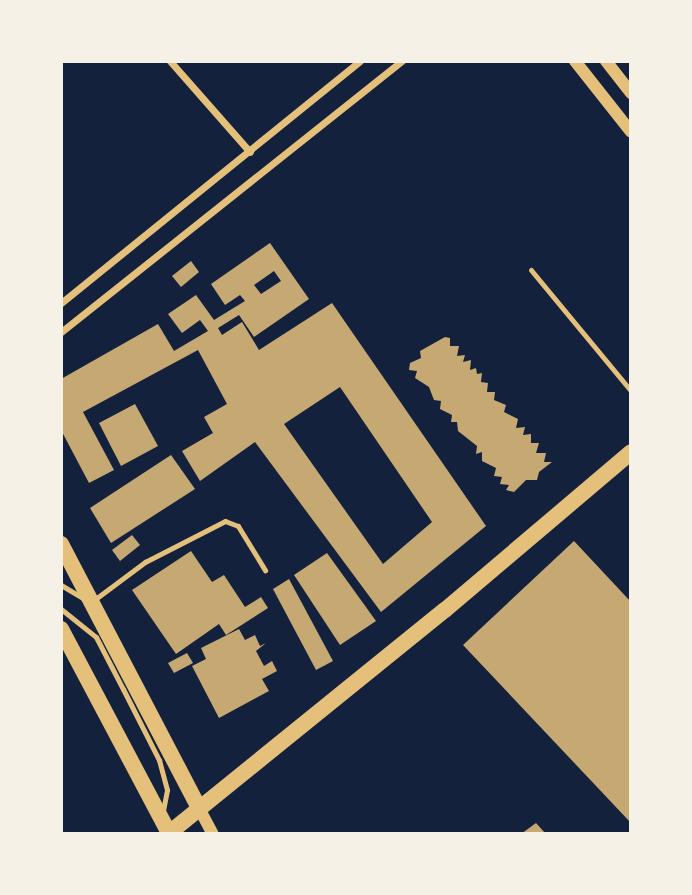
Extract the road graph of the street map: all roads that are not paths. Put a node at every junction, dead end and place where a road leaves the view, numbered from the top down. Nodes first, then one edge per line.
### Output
1 (170, 61) edge
2 (360, 61) edge
3 (402, 61) edge
4 (575, 61) edge
5 (606, 61) edge
6 (631, 93) edge
7 (631, 132) edge
8 (250, 152) junction
9 (531, 270) dead end
10 (61, 303) edge
11 (61, 332) edge
12 (631, 391) edge
13 (631, 452) edge
14 (61, 544) edge
15 (265, 570) dead end
16 (61, 585) edge
17 (90, 603) junction
18 (61, 610) edge
19 (61, 629) edge
20 (200, 810) junction
21 (166, 829) edge
22 (213, 834) edge

1 - 8 street
2 - 8 street
3 - 11 street
4 - 7 street
5 - 6 street
8 - 10 street
9 - 12 lane
13 - 20 main road
14 - 17 main road
15 - 17 lane
16 - 17 lane
17 - 20 main road
18 - 21 lane
19 - 21 main road
20 - 21 main road
20 - 22 street

